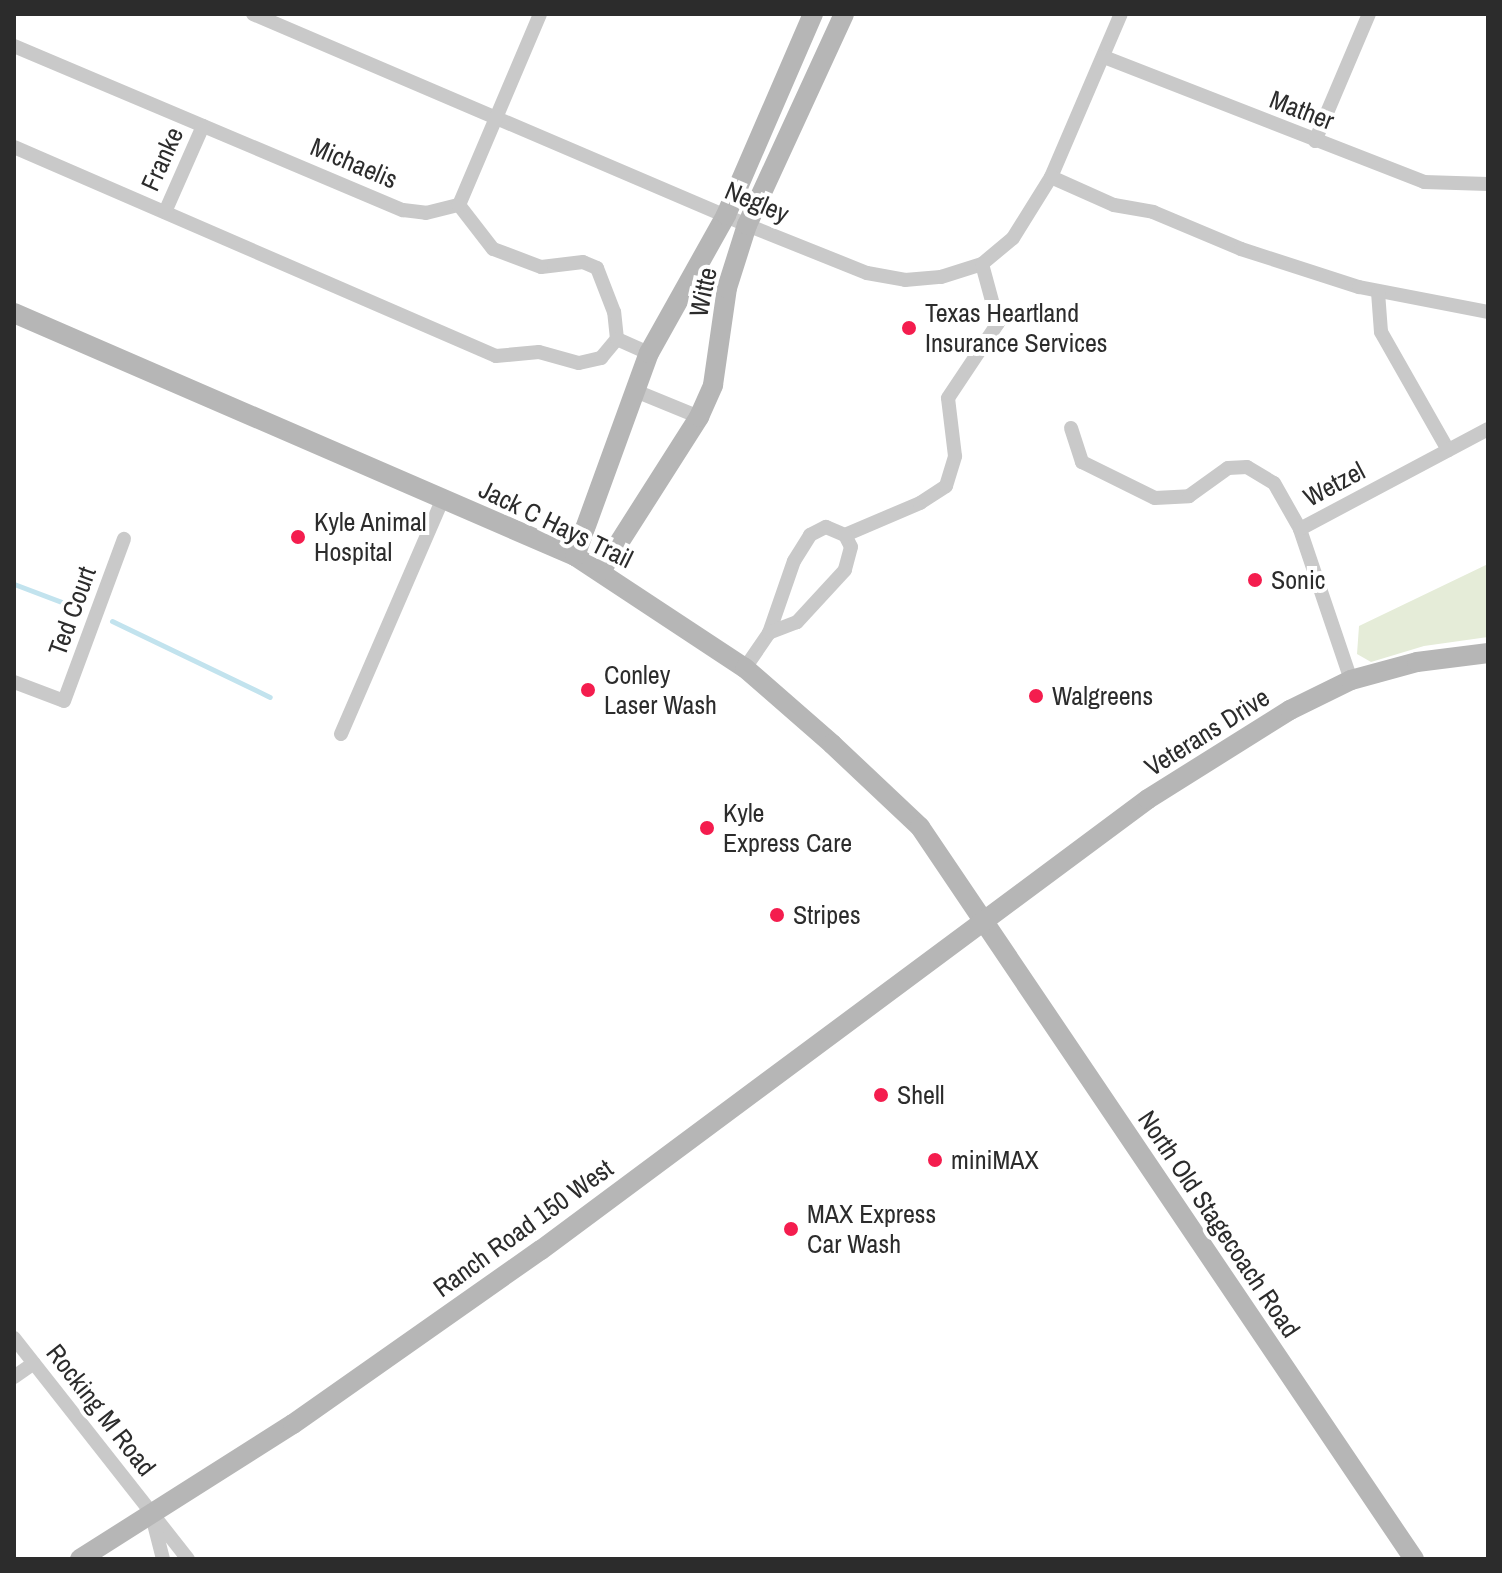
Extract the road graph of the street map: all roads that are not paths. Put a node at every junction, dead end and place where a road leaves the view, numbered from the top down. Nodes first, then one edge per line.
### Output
1 (253, 14) edge
2 (540, 14) edge
3 (813, 14) edge
4 (844, 14) edge
5 (1121, 14) edge
6 (1369, 14) edge
7 (14, 46) edge
8 (1104, 57) junction
9 (496, 117) junction
10 (203, 126) junction
11 (1315, 141) junction
12 (14, 147) edge
13 (1051, 177) junction
14 (1488, 184) edge
15 (459, 205) junction
16 (165, 212) junction
17 (726, 215) junction
18 (747, 225) junction
19 (982, 264) junction
20 (1378, 292) junction
21 (1488, 312) edge
22 (14, 313) edge
23 (617, 339) junction
24 (649, 353) junction
25 (638, 392) junction
26 (699, 417) junction
27 (1071, 428) dead end
28 (1488, 429) edge
29 (1448, 450) junction
30 (443, 498) junction
31 (1300, 529) junction
32 (845, 535) junction
33 (124, 539) dead end
34 (575, 556) junction
35 (601, 571) junction
36 (769, 633) junction
37 (1488, 653) edge
38 (745, 668) junction
39 (1351, 680) junction
40 (14, 682) edge
41 (341, 734) dead end
42 (982, 918) junction
43 (14, 1338) edge
44 (34, 1363) junction
45 (14, 1377) edge
46 (151, 1511) junction
47 (80, 1559) edge
48 (163, 1559) edge
49 (188, 1559) edge
50 (1414, 1559) edge

1 - 9 street, Negley
2 - 9 street
3 - 17 main road, Witte
4 - 18 main road, Witte
5 - 8 street, Negley
6 - 11 street
7 - 10 street, Michaelis
8 - 11 street, Mather
8 - 13 street, Negley
9 - 15 street
9 - 17 street, Negley
10 - 15 street, Michaelis
10 - 16 street, Franke
11 - 14 street, Mather
12 - 16 street
13 - 19 street, Negley
13 - 20 street
15 - 23 street
16 - 23 street
17 - 18 street, Negley
17 - 24 main road, Witte
18 - 19 street, Negley
18 - 26 main road, Witte
19 - 32 street
20 - 21 street
20 - 29 street
22 - 30 main road, Jack C Hays Trail
23 - 24 street
24 - 25 main road, Witte
25 - 26 street
25 - 34 main road, Witte
26 - 35 main road, Witte
27 - 31 street
28 - 29 street, Wetzel
29 - 31 street, Wetzel
30 - 34 main road, Jack C Hays Trail
30 - 41 street
31 - 39 street, Wetzel
32 - 36 street
32 - 36 street
33 - 40 street, Ted Court
34 - 35 main road, Jack C Hays Trail
35 - 38 main road, Jack C Hays Trail
36 - 38 street
37 - 39 main road, Veterans Drive
38 - 42 main road, Jack C Hays Trail
39 - 42 main road, Veterans Drive
42 - 46 main road, Ranch Road 150 West
42 - 50 main road, North Old Stagecoach Road
43 - 44 street, Rocking M Road
44 - 45 street
44 - 46 street, Rocking M Road
46 - 47 main road, Ranch Road 150 West
46 - 48 street
46 - 49 street, Rocking M Road

